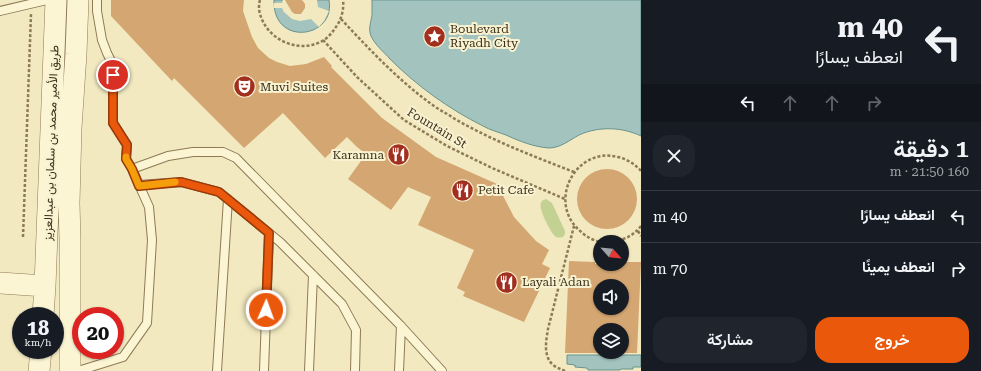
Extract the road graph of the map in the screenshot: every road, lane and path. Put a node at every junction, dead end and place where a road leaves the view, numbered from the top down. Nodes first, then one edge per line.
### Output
1 (47, 0) edge
2 (56, 0) edge
3 (78, 0) edge
4 (97, 0) edge
5 (260, 0) edge
6 (343, 0) edge
7 (31, 4) junction
8 (0, 11) edge
9 (341, 19) junction
10 (323, 40) junction
11 (132, 169) junction
12 (641, 171) edge
13 (574, 172) junction
14 (139, 186) junction
15 (228, 199) junction
16 (565, 199) junction
17 (574, 226) junction
18 (641, 226) edge
19 (638, 231) junction
20 (269, 233) junction
21 (641, 236) edge
22 (24, 237) dead end
23 (629, 237) edge
24 (593, 239) edge
25 (313, 275) junction
26 (0, 283) edge
27 (45, 286) junction
28 (44, 307) edge
29 (401, 326) junction
30 (40, 359) edge
31 (39, 371) edge
32 (70, 371) edge
33 (78, 371) edge
34 (217, 371) edge
35 (264, 371) edge
36 (309, 371) edge
37 (354, 371) edge
38 (399, 371) edge
39 (442, 371) edge
40 (565, 371) edge

1 - 7 lane
2 - 27 street, طريق الأمير محمد بن سلمان بن عبدالعزيز
3 - 32 street
4 - 11 lane
5 - 10 path
6 - 9 path
7 - 8 lane
7 - 22 path
9 - 10 path
9 - 13 path, Fountain St
10 - 16 path, Fountain St
11 - 14 lane
11 - 29 lane
12 - 13 path
13 - 16 path
14 - 15 lane
14 - 33 lane
15 - 20 lane
15 - 34 lane
16 - 17 path
17 - 24 path
17 - 40 path
18 - 19 path
19 - 21 path
19 - 23 path
20 - 25 lane
20 - 35 lane
25 - 36 lane
25 - 37 lane
26 - 27 street
27 - 28 street, طريق الأمير محمد بن سلمان بن عبدالعزيز
29 - 38 lane
29 - 39 lane
30 - 31 street

